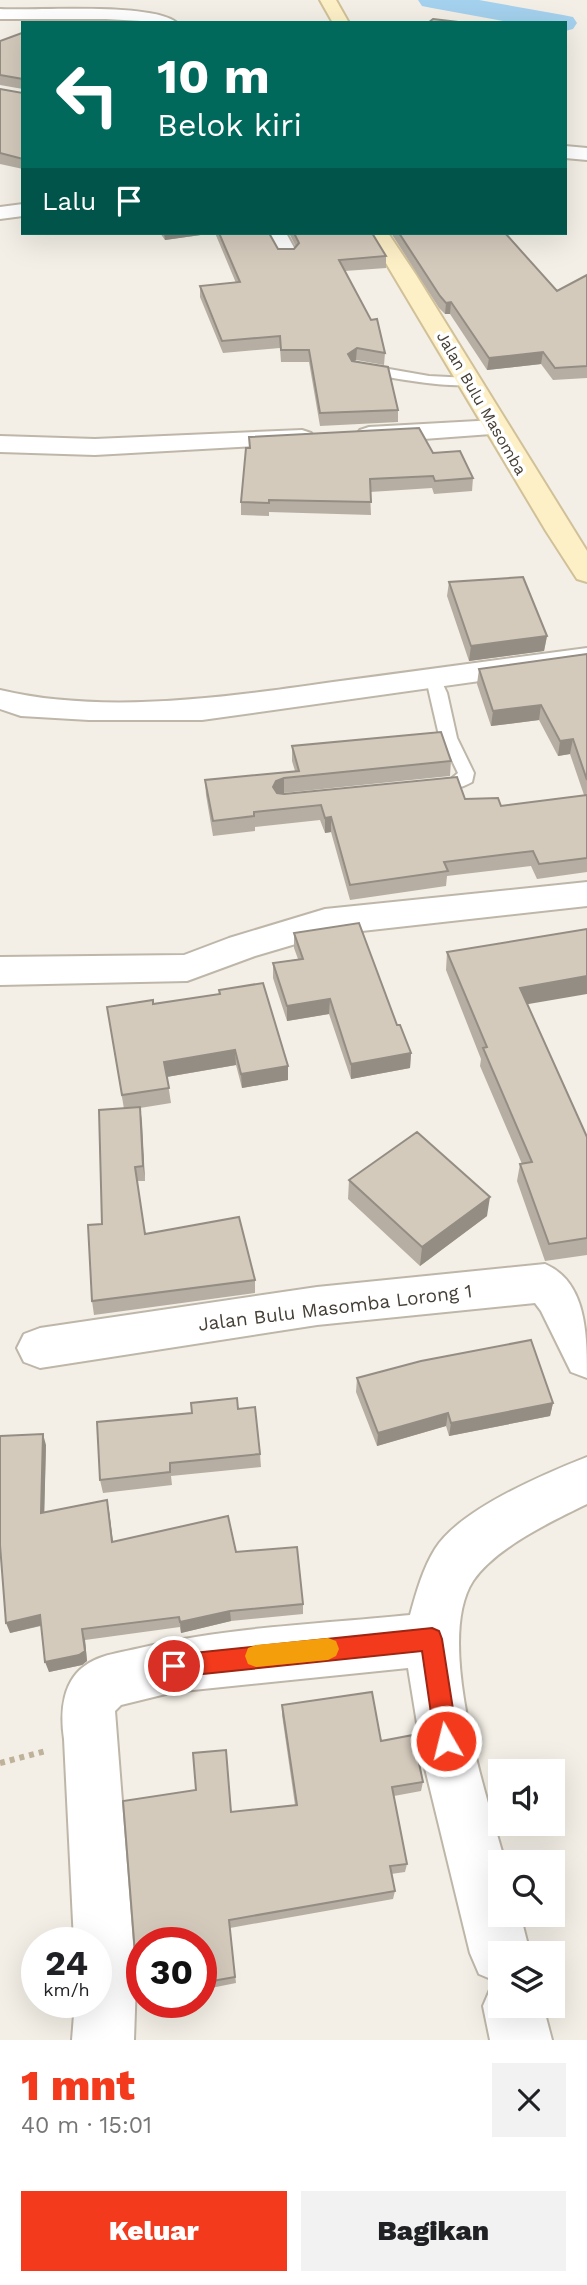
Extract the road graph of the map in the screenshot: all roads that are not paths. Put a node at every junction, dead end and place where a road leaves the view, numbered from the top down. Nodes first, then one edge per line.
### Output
1 (330, 3) edge
2 (0, 14) edge
3 (158, 21) edge
4 (340, 21) edge
5 (567, 152) edge
6 (587, 154) edge
7 (21, 210) edge
8 (0, 213) edge
9 (277, 235) edge
10 (379, 235) edge
11 (286, 253) edge
12 (356, 367) edge
13 (469, 382) junction
14 (496, 428) junction
15 (348, 436) edge
16 (321, 437) edge
17 (0, 444) edge
18 (587, 573) edge
19 (587, 657) edge
20 (433, 679) junction
21 (0, 699) edge
22 (416, 789) edge
23 (587, 894) edge
24 (0, 971) edge
25 (40, 1348) dead end
26 (587, 1357) edge
27 (587, 1480) edge
28 (432, 1639) junction
29 (497, 1941) edge
30 (516, 2018) edge
31 (103, 2040) edge
32 (521, 2040) edge

1 - 4 street
2 - 3 street
5 - 6 street
7 - 8 street
9 - 11 street
10 - 13 street, Jalan Bulu Masomba
12 - 13 lane
13 - 14 street, Jalan Bulu Masomba
14 - 15 street
14 - 18 street, Jalan Bulu Masomba
16 - 17 street
19 - 20 street
20 - 21 street
20 - 22 lane
23 - 24 street
25 - 26 street, Jalan Bulu Masomba Lorong 1
27 - 28 street
28 - 29 street
28 - 31 street
30 - 32 street

